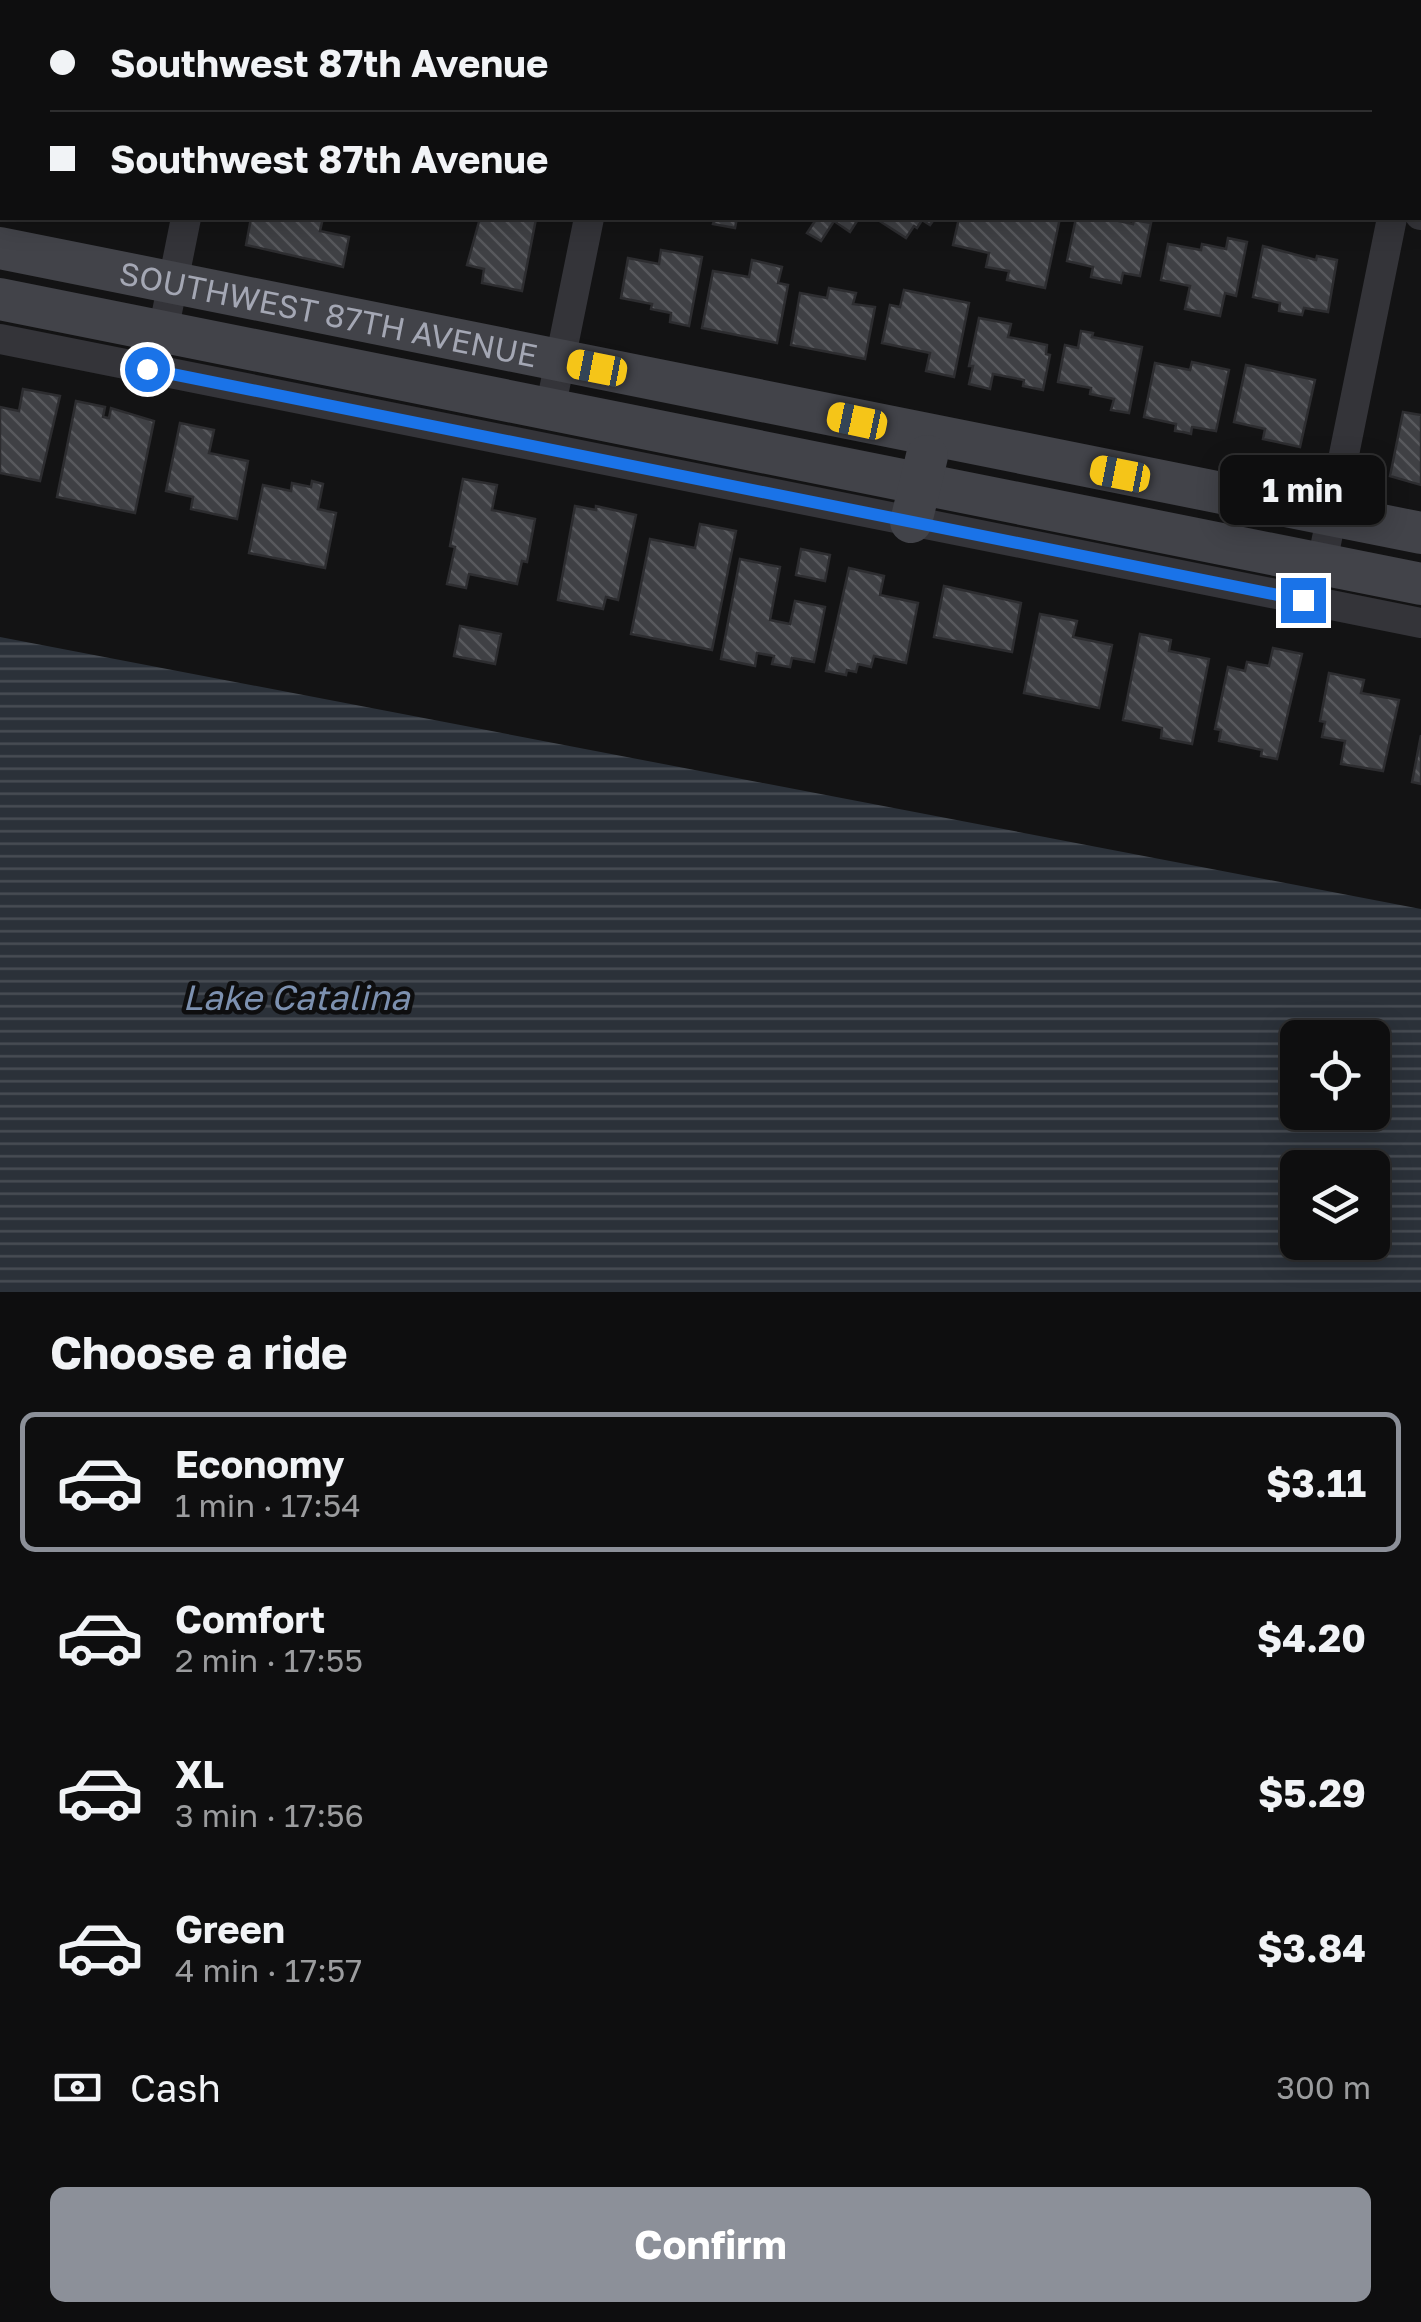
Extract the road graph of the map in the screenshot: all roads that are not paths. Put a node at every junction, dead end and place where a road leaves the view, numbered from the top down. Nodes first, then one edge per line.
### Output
1 (186, 220) edge
2 (588, 220) edge
3 (1392, 220) edge
4 (0, 248) edge
5 (173, 283) junction
6 (0, 299) edge
7 (163, 332) junction
8 (0, 338) edge
9 (560, 361) junction
10 (550, 410) junction
11 (932, 436) junction
12 (916, 503) junction
13 (1332, 515) junction
14 (1421, 533) edge
15 (1322, 564) junction
16 (1421, 584) edge
17 (1421, 623) edge

1 - 5 street
2 - 9 street
3 - 13 street
4 - 5 main road, SOUTHWEST 87TH AVENUE
5 - 7 street
5 - 9 main road, SOUTHWEST 87TH AVENUE
6 - 7 main road, SOUTHWEST 87TH AVENUE
7 - 10 main road, SOUTHWEST 87TH AVENUE
8 - 12 street, SOUTHWEST 87TH AVENUE
9 - 10 street
9 - 11 main road, SOUTHWEST 87TH AVENUE
10 - 12 main road, SOUTHWEST 87TH AVENUE
11 - 12 main road
11 - 13 main road, SOUTHWEST 87TH AVENUE
12 - 15 main road, SOUTHWEST 87TH AVENUE
12 - 17 street, SOUTHWEST 87TH AVENUE
13 - 14 main road, SOUTHWEST 87TH AVENUE
13 - 15 street
15 - 16 main road, SOUTHWEST 87TH AVENUE

